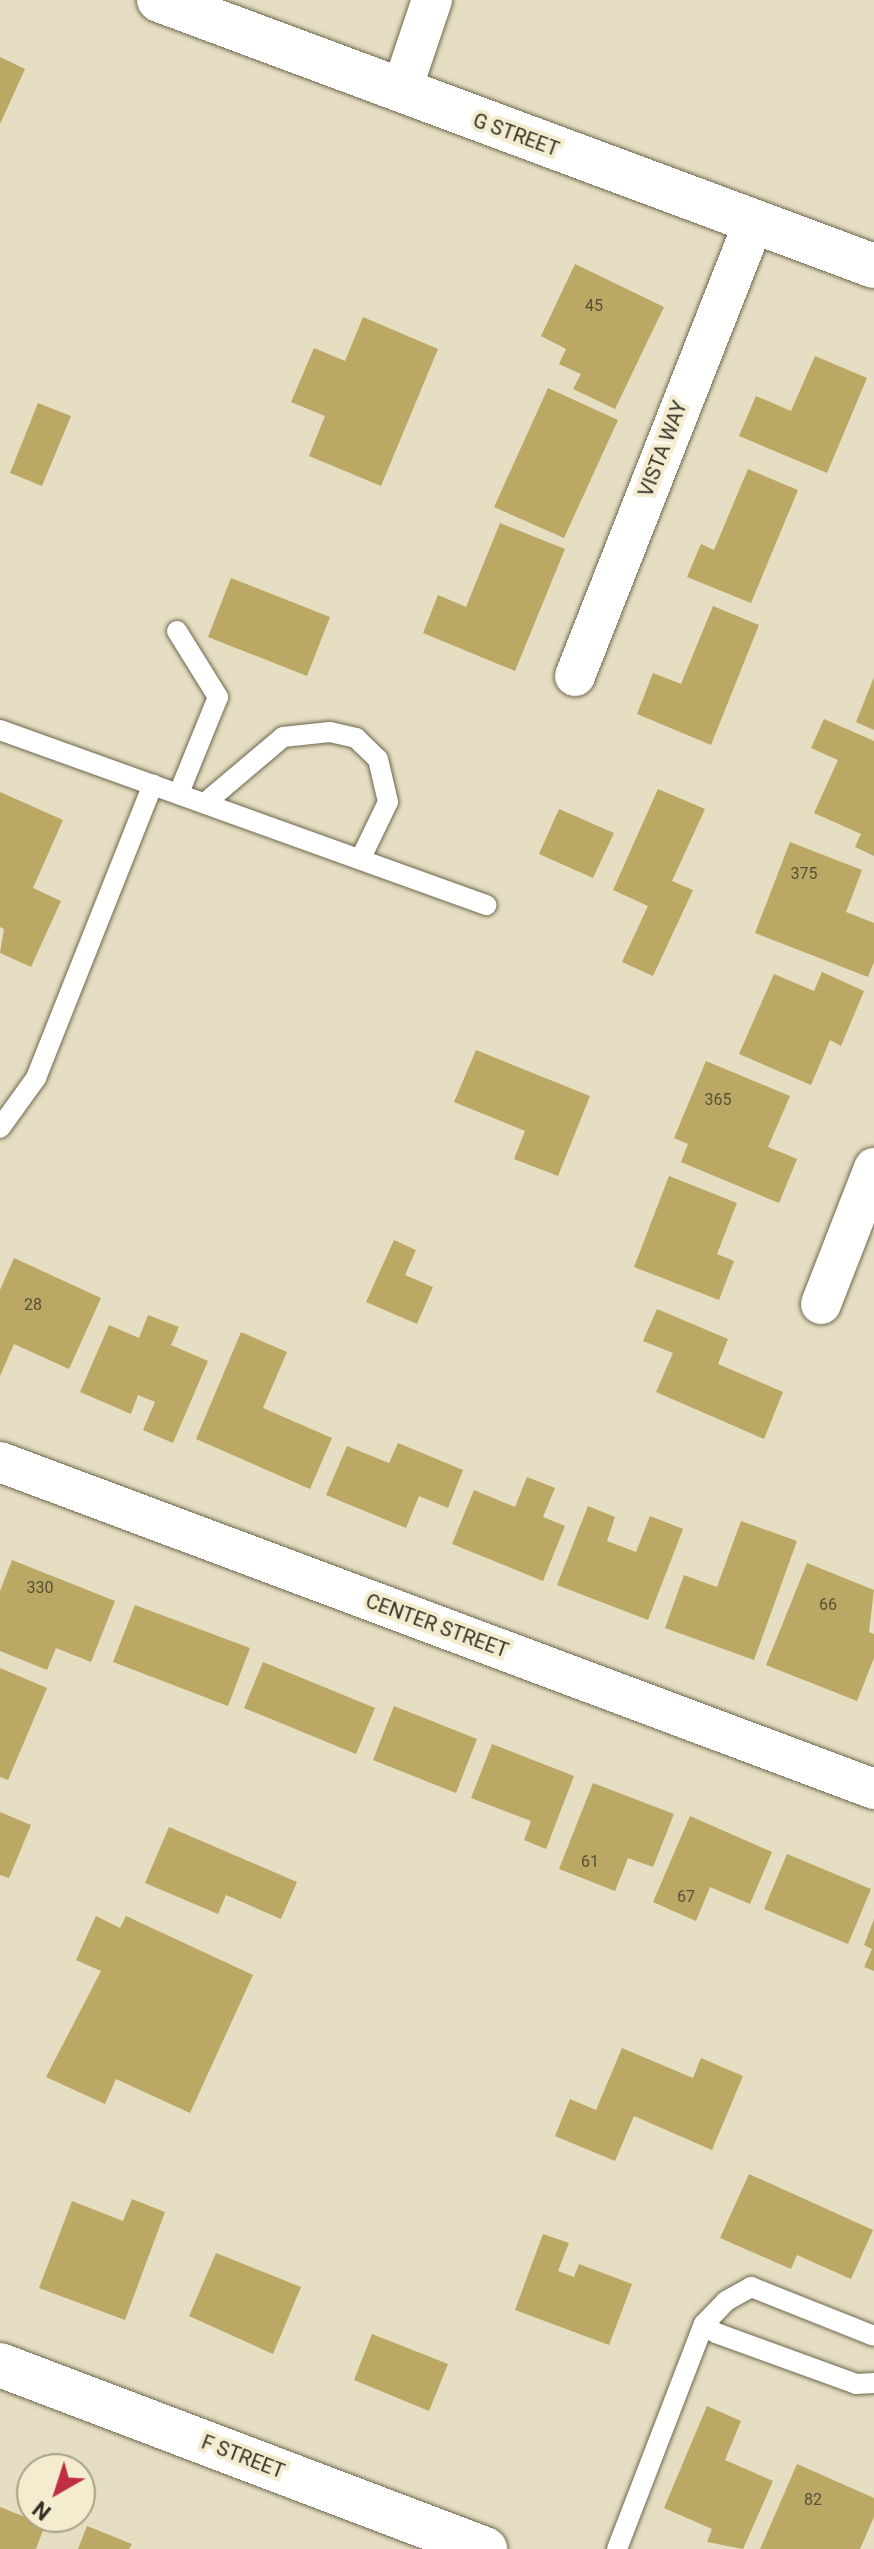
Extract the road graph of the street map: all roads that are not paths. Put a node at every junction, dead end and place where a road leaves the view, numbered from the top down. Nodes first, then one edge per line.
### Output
1 (159, 0) edge
2 (432, 0) edge
3 (401, 92) junction
4 (753, 223) junction
5 (874, 266) edge
6 (177, 631) dead end
7 (575, 676) dead end
8 (0, 730) edge
9 (153, 784) junction
10 (179, 793) junction
11 (205, 803) junction
12 (360, 860) junction
13 (486, 905) dead end
14 (0, 1128) edge
15 (874, 1168) edge
16 (821, 1304) dead end
17 (0, 1462) edge
18 (874, 1789) edge
19 (704, 2324) junction
20 (874, 2336) edge
21 (0, 2365) edge
22 (874, 2383) edge
23 (485, 2549) edge
24 (617, 2549) edge

1 - 3 street, G STREET
2 - 3 street
3 - 4 street, G STREET
4 - 5 street, G STREET
4 - 7 street, VISTA WAY
6 - 10 lane
8 - 9 lane
9 - 10 lane
9 - 14 lane
10 - 11 lane
11 - 12 lane
11 - 12 lane
12 - 13 lane
15 - 16 street
17 - 18 street, CENTER STREET
19 - 20 lane
19 - 22 lane
19 - 24 lane
21 - 23 street, F STREET

